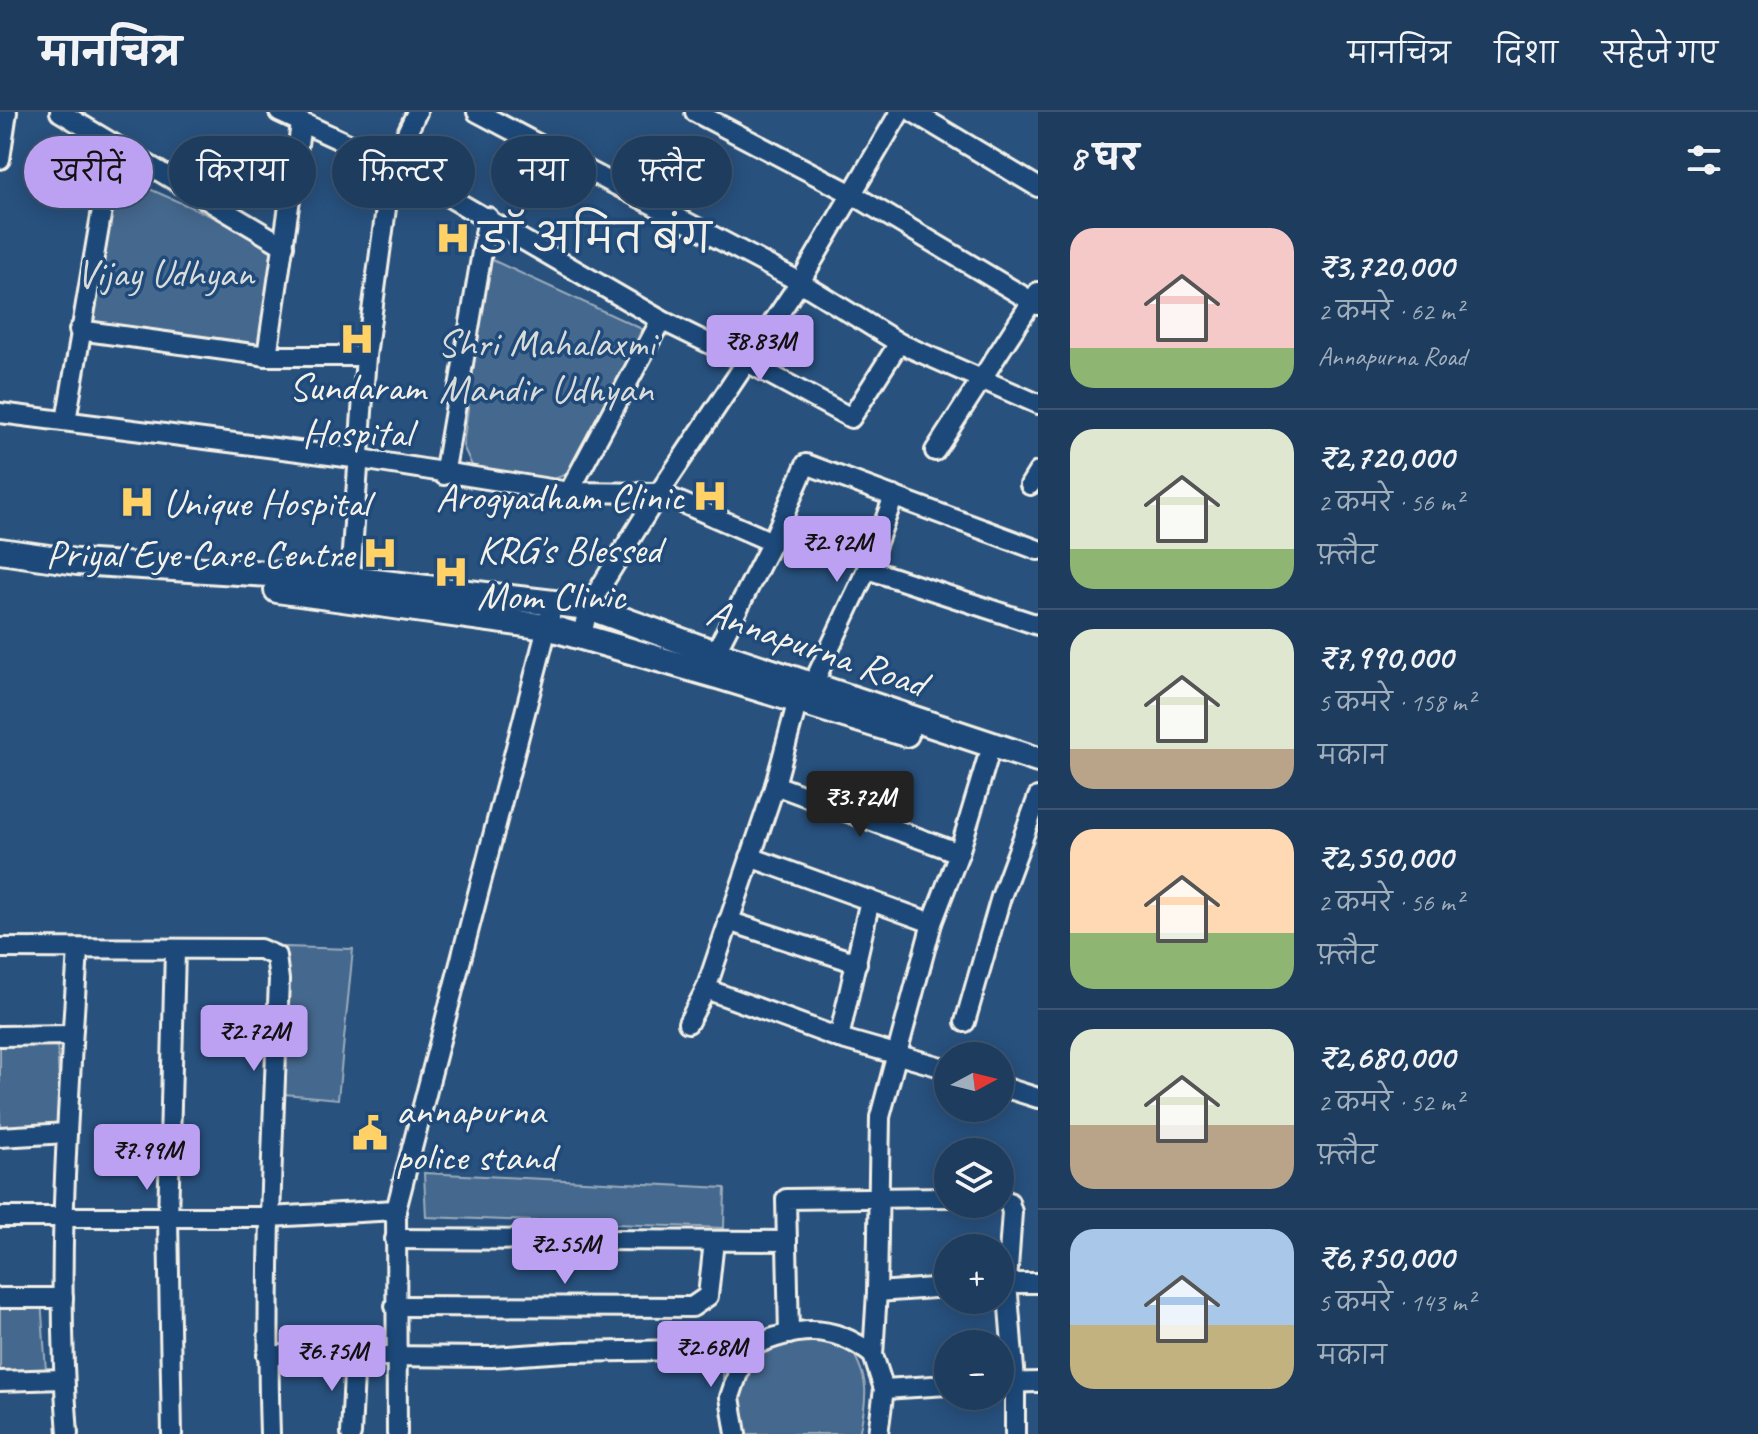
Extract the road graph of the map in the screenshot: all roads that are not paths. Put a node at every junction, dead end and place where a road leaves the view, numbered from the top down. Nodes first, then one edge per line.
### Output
1 (7, 112) edge
2 (60, 112) edge
3 (279, 112) edge
4 (417, 112) edge
5 (477, 112) edge
6 (695, 112) edge
7 (900, 112) edge
8 (913, 112) edge
9 (301, 124) junction
10 (99, 136) edge
11 (405, 136) edge
12 (332, 138) edge
13 (0, 159) edge
14 (153, 169) edge
15 (1038, 187) edge
16 (852, 194) junction
17 (101, 208) edge
18 (386, 208) edge
19 (472, 208) edge
20 (488, 217) junction
21 (284, 246) junction
22 (800, 282) junction
23 (1036, 300) edge
24 (661, 320) junction
25 (79, 330) junction
26 (899, 343) junction
27 (267, 356) junction
28 (366, 356) junction
29 (749, 363) junction
30 (982, 377) junction
31 (1038, 404) edge
32 (0, 413) edge
33 (66, 421) junction
34 (935, 451) dead end
35 (361, 459) junction
36 (444, 475) junction
37 (569, 492) junction
38 (659, 493) junction
39 (894, 496) junction
40 (772, 542) junction
41 (1038, 550) edge
42 (0, 551) edge
43 (0, 565) edge
44 (867, 569) junction
45 (350, 579) junction
46 (553, 602) junction
47 (588, 607) junction
48 (1038, 625) edge
49 (547, 627) junction
50 (582, 637) junction
51 (715, 653) junction
52 (805, 693) junction
53 (987, 760) junction
54 (1038, 760) edge
55 (1038, 775) edge
56 (775, 785) junction
57 (1038, 797) edge
58 (959, 853) junction
59 (750, 857) junction
60 (870, 900) junction
61 (728, 921) junction
62 (932, 923) junction
63 (0, 948) edge
64 (78, 950) junction
65 (175, 950) junction
66 (857, 963) junction
67 (706, 989) junction
68 (965, 1022) dead end
69 (688, 1023) dead end
70 (72, 1035) junction
71 (0, 1036) edge
72 (839, 1038) junction
73 (896, 1053) junction
74 (934, 1065) edge
75 (1014, 1090) edge
76 (1038, 1098) edge
77 (67, 1133) junction
78 (0, 1137) edge
79 (934, 1197) edge
80 (878, 1199) junction
81 (396, 1210) junction
82 (66, 1216) junction
83 (0, 1217) edge
84 (269, 1217) junction
85 (168, 1219) junction
86 (395, 1239) junction
87 (714, 1241) junction
88 (787, 1241) junction
89 (1014, 1282) edge
90 (1038, 1283) edge
91 (934, 1288) edge
92 (877, 1292) junction
93 (0, 1298) edge
94 (63, 1298) junction
95 (395, 1306) junction
96 (789, 1334) junction
97 (746, 1349) junction
98 (267, 1355) junction
99 (355, 1355) junction
100 (395, 1355) junction
101 (873, 1355) junction
102 (63, 1379) junction
103 (0, 1381) edge
104 (1038, 1382) edge
105 (1014, 1383) edge
106 (934, 1386) edge
107 (884, 1389) junction
108 (1012, 1410) edge
109 (68, 1434) edge
110 (172, 1434) edge
111 (270, 1434) edge
112 (351, 1434) edge
113 (397, 1434) edge
114 (736, 1434) edge
115 (878, 1434) edge
116 (1015, 1434) edge

1 - 13 street
2 - 10 street
3 - 9 street
4 - 11 street
5 - 22 street
6 - 16 street
7 - 16 street
8 - 15 street
9 - 12 street
9 - 21 street
14 - 21 street
16 - 22 street
16 - 23 street
17 - 25 street
18 - 28 street
19 - 20 street
20 - 24 street
20 - 36 street
21 - 27 street
22 - 26 street
22 - 29 street
23 - 30 street
24 - 29 street
24 - 37 street
25 - 27 street
25 - 33 street
26 - 29 street
26 - 30 street
27 - 28 street
28 - 35 street
29 - 38 street
30 - 31 street
30 - 34 street
32 - 33 street
33 - 35 street
35 - 36 street
35 - 45 street
36 - 37 street
37 - 38 street
38 - 40 street
38 - 47 street
39 - 40 street
39 - 41 street
39 - 44 street
40 - 51 street
42 - 45 main road, Annapurna Road
43 - 49 main road, Annapurna Road
44 - 48 street
44 - 52 street
45 - 46 main road, Annapurna Road
46 - 47 main road, Annapurna Road
46 - 49 street
47 - 50 street
47 - 51 main road, Annapurna Road
49 - 50 main road, Annapurna Road
49 - 81 street
50 - 52 main road, Annapurna Road
51 - 52 main road, Annapurna Road
52 - 53 main road, Annapurna Road
52 - 54 main road, Annapurna Road
52 - 56 street
53 - 55 main road, Annapurna Road
53 - 58 street
56 - 58 street
56 - 59 street
57 - 68 street
58 - 62 street
59 - 60 street
59 - 61 street
60 - 62 street
60 - 66 street
61 - 66 street
61 - 67 street
62 - 73 street
63 - 64 street
64 - 65 street
64 - 70 street
65 - 84 street
65 - 85 street
66 - 72 street
67 - 69 street
67 - 72 street
70 - 71 street
70 - 77 street
72 - 73 street
73 - 74 street
73 - 80 street
75 - 76 street
77 - 78 street
77 - 82 street
79 - 80 street
80 - 88 street
80 - 92 street
81 - 84 street
81 - 86 street
82 - 83 street
82 - 85 street
82 - 94 street
84 - 85 street
84 - 98 street
85 - 110 street
86 - 87 street
86 - 95 street
87 - 88 street
87 - 95 street
88 - 96 street
89 - 90 street
91 - 92 street
92 - 101 street
93 - 94 street
94 - 102 street
95 - 100 street
96 - 97 street
96 - 101 street
97 - 100 street
97 - 114 street
98 - 99 street
98 - 111 street
99 - 100 street
99 - 112 street
100 - 113 street
101 - 107 street
102 - 103 street
102 - 109 street
104 - 105 street
106 - 107 street
107 - 115 street
108 - 116 street

